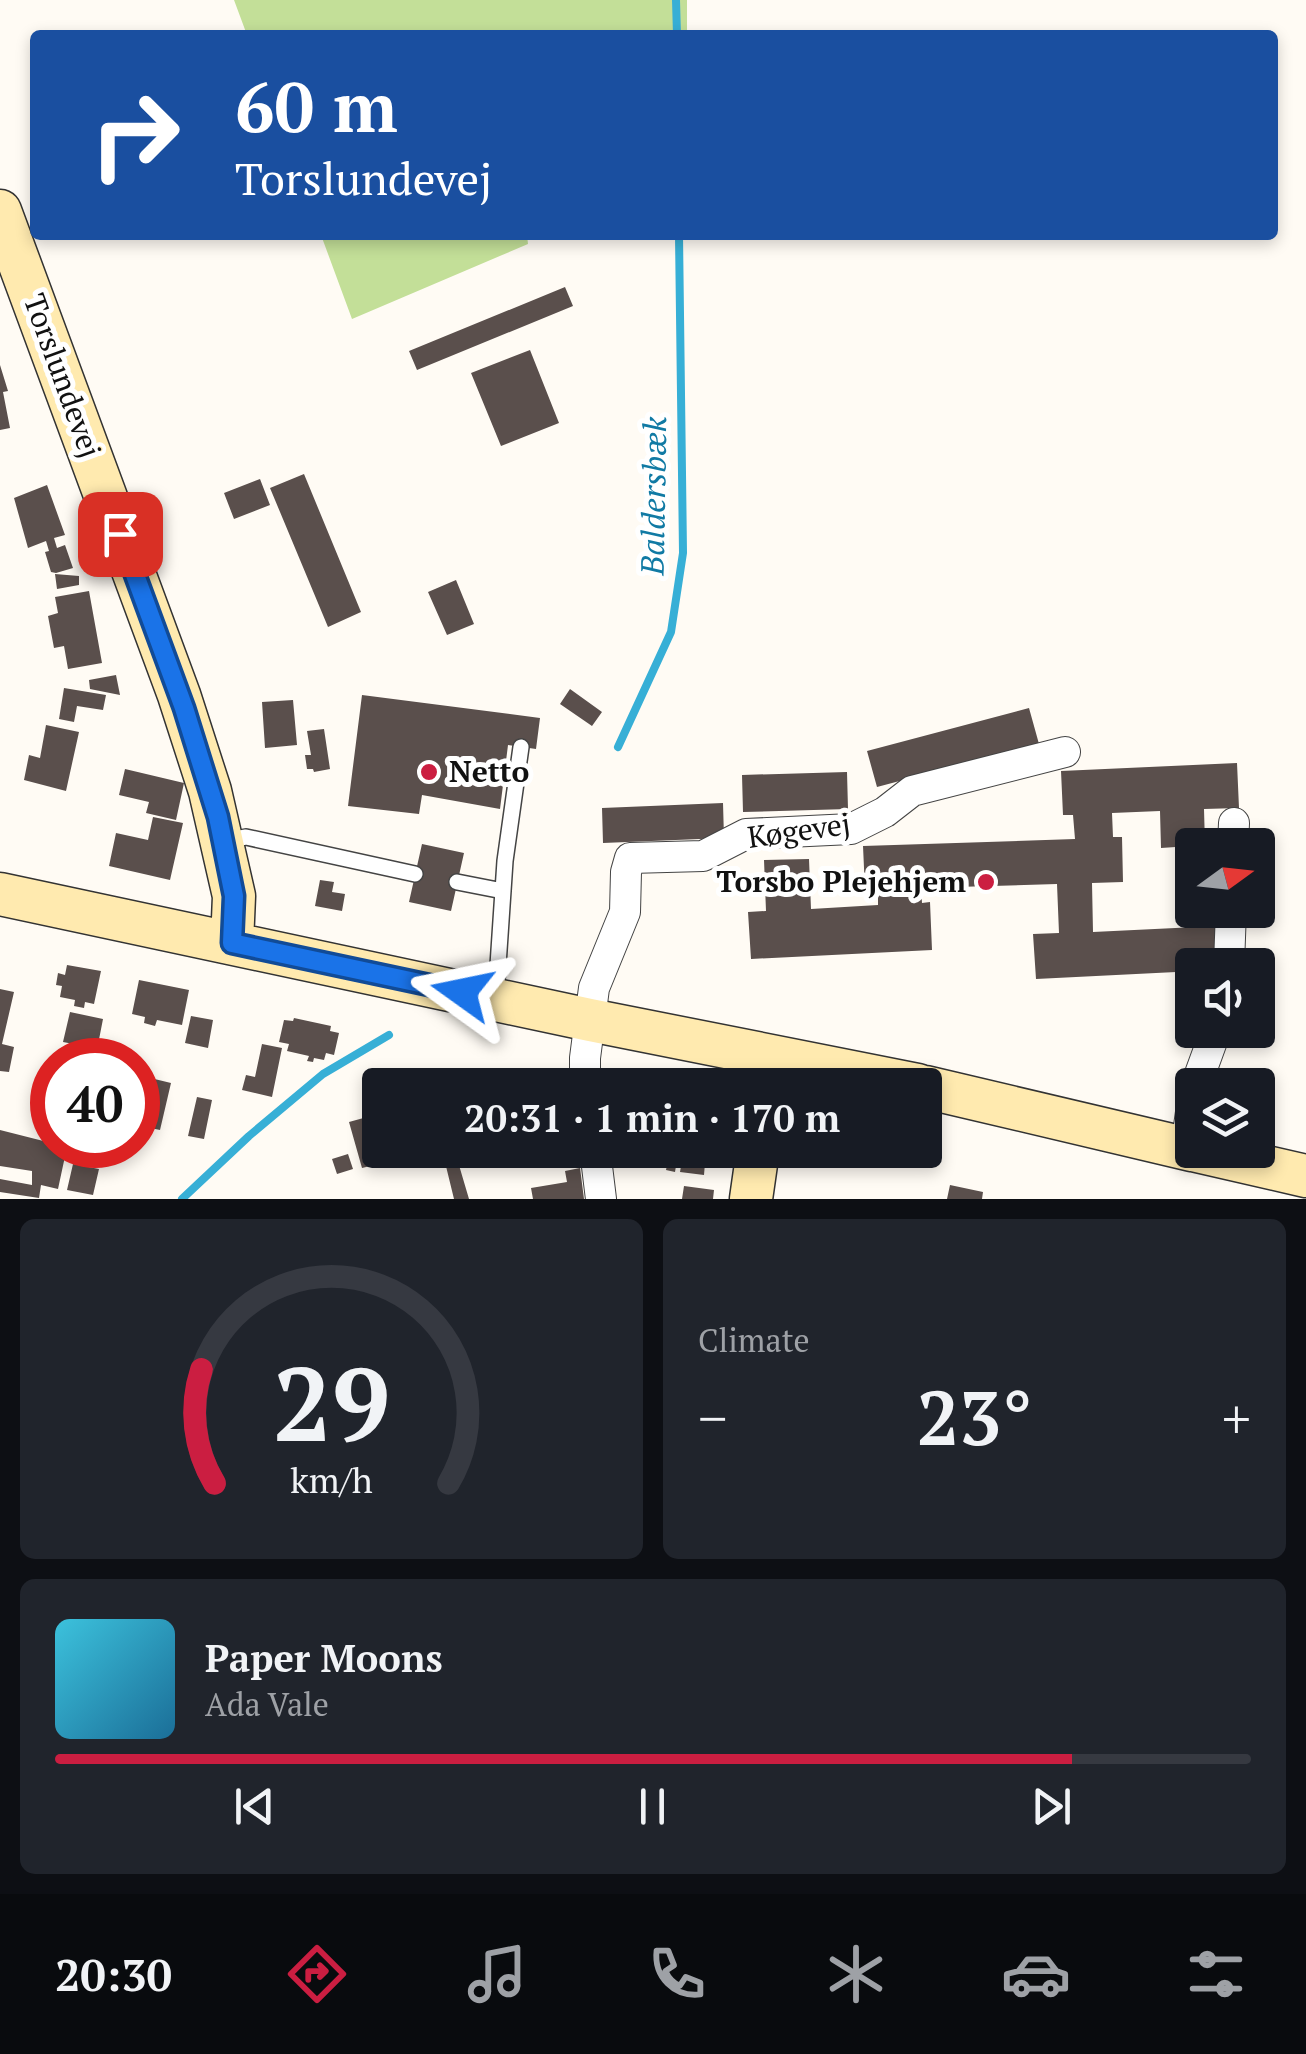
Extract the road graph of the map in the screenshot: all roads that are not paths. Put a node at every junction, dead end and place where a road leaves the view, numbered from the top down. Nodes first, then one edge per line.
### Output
1 (0, 212) edge
2 (521, 747) dead end
3 (1065, 752) dead end
4 (224, 842) junction
5 (415, 874) dead end
6 (457, 882) dead end
7 (504, 892) junction
8 (0, 894) edge
9 (232, 943) junction
10 (495, 999) junction
11 (590, 1020) junction
12 (586, 1068) edge
13 (764, 1068) edge
14 (942, 1091) edge
15 (1175, 1145) edge
16 (597, 1168) edge
17 (755, 1168) edge
18 (1272, 1168) edge
19 (1306, 1176) edge
20 (602, 1199) edge
21 (751, 1199) edge

1 - 4 street, Torslundevej
2 - 7 lane
3 - 11 street, Køgevej
4 - 5 lane
4 - 9 street, Torslundevej
6 - 7 lane
7 - 10 lane
8 - 9 street
9 - 10 street
10 - 11 street
11 - 12 street
11 - 13 street
14 - 15 street
16 - 20 street
17 - 21 street
18 - 19 street

